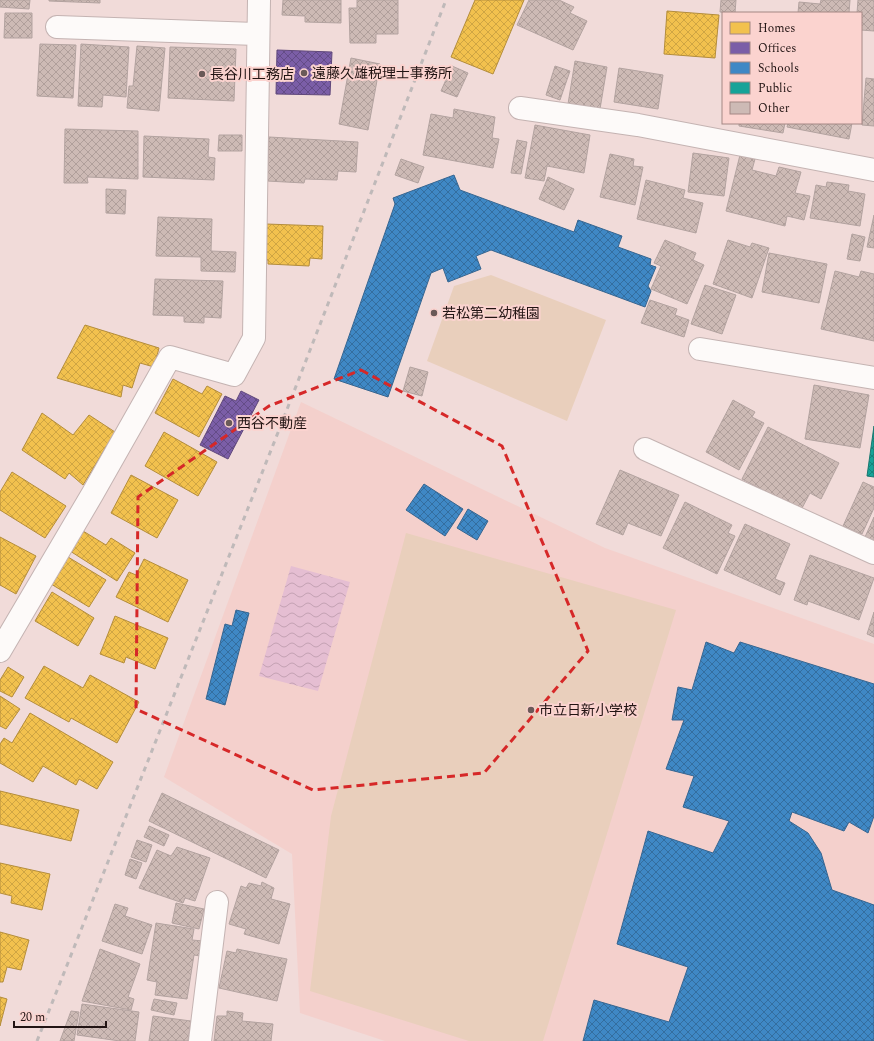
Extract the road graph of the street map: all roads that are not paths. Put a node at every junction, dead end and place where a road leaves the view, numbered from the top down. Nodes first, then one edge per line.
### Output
1 (259, 0) edge
2 (57, 27) dead end
3 (258, 34) junction
4 (520, 108) dead end
5 (874, 170) edge
6 (700, 349) dead end
7 (874, 378) edge
8 (645, 449) dead end
9 (874, 553) edge
10 (0, 651) edge
11 (217, 902) dead end
12 (200, 1041) edge

1 - 3 street
2 - 3 street
3 - 10 street
4 - 5 street
6 - 7 street
8 - 9 street
11 - 12 street

